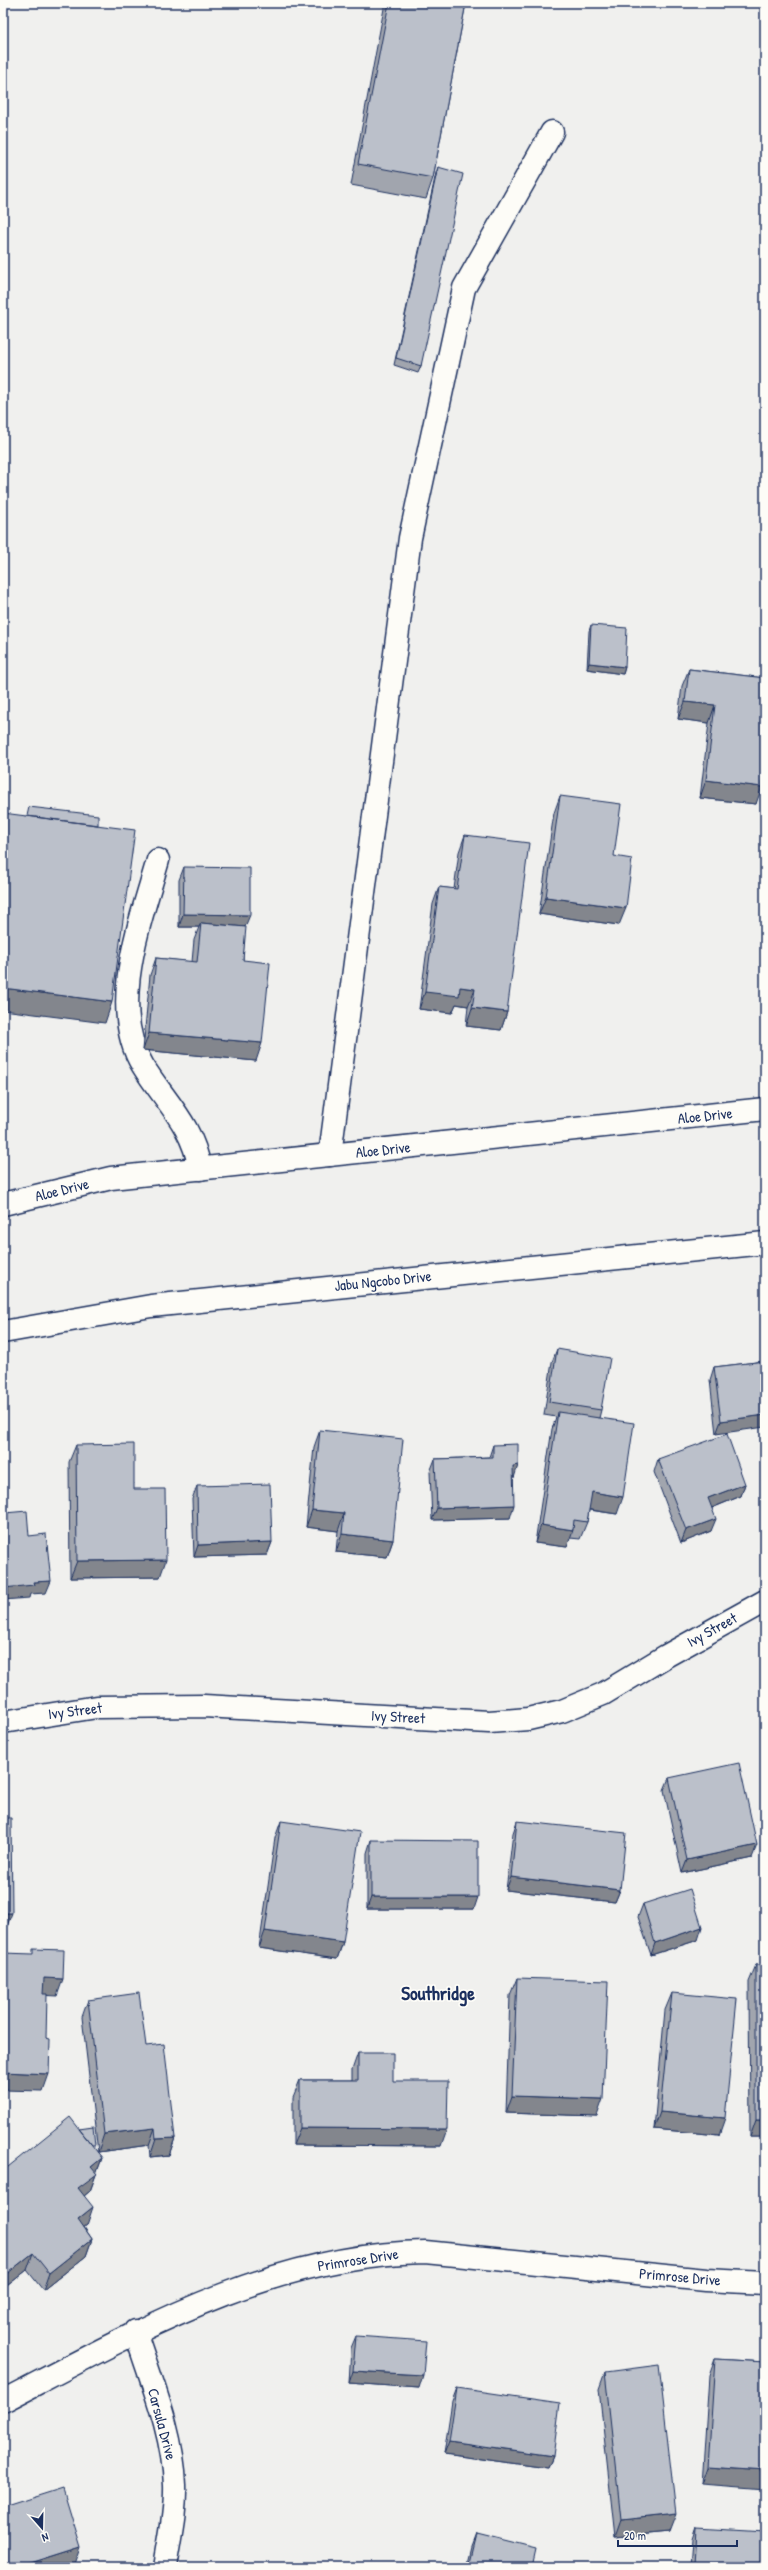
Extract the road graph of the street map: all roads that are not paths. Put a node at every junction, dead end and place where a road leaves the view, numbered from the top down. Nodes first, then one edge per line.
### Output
1 (552, 132) dead end
2 (158, 860) dead end
3 (765, 1109) edge
4 (330, 1155) junction
5 (200, 1169) junction
6 (3, 1204) edge
7 (765, 1243) edge
8 (3, 1332) edge
9 (765, 1601) edge
10 (3, 1722) edge
11 (765, 2283) edge
12 (135, 2331) junction
13 (3, 2401) edge
14 (165, 2567) edge

1 - 4 street
2 - 5 street
3 - 4 street, Aloe Drive
4 - 5 street, Aloe Drive
5 - 6 street, Aloe Drive
7 - 8 street, Jabu Ngcobo Drive
9 - 10 street, Ivy Street
11 - 12 street, Primrose Drive
12 - 13 street, Primrose Drive
12 - 14 street, Carsula Drive

